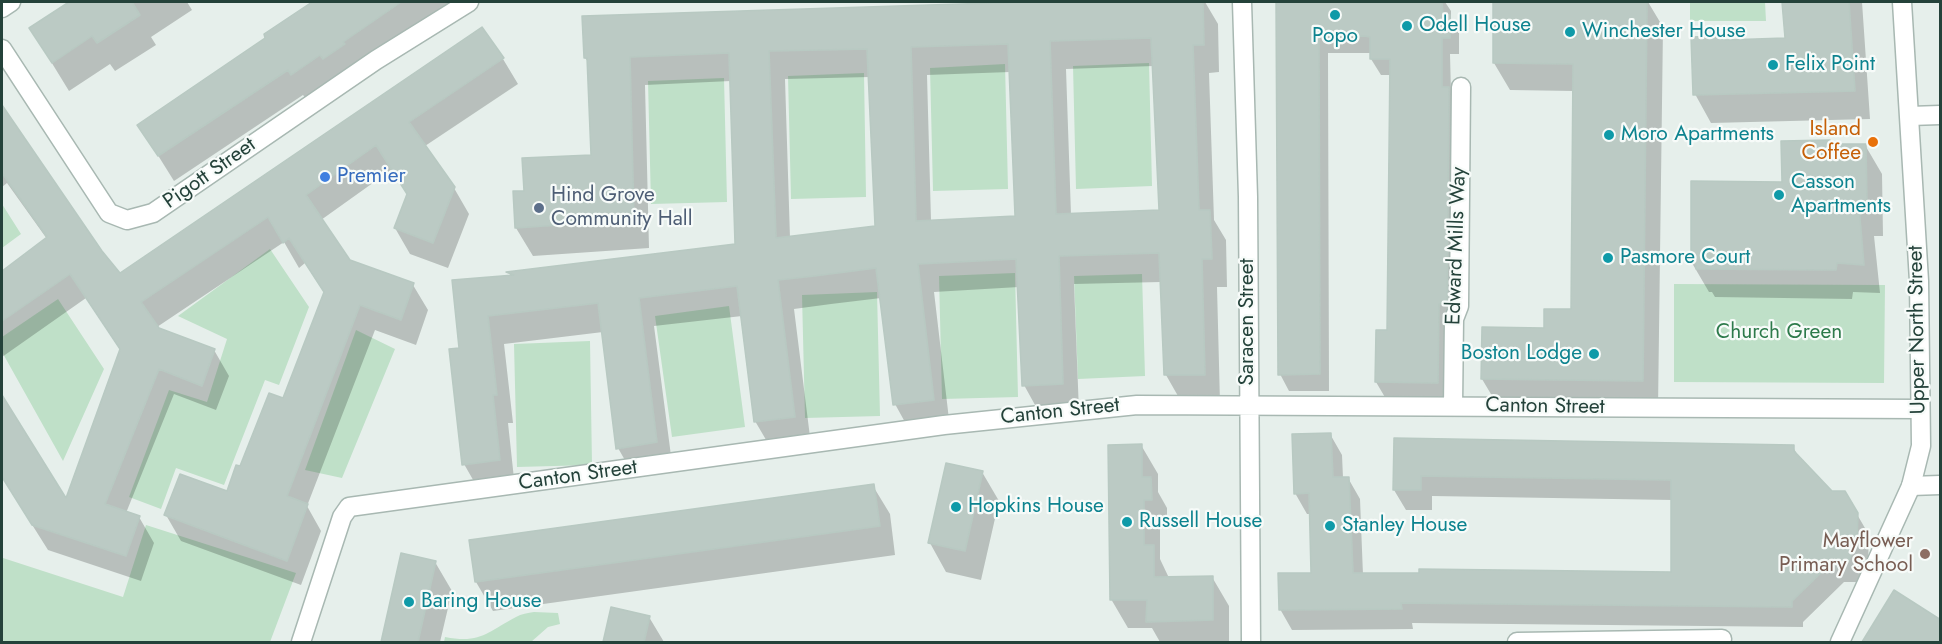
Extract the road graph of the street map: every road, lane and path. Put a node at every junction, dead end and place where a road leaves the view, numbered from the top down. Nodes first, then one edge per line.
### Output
1 (10, 2) edge
2 (469, 2) edge
3 (1242, 2) edge
4 (1902, 2) edge
5 (2, 8) edge
6 (2, 49) edge
7 (1461, 87) dead end
8 (1941, 115) edge
9 (1910, 116) junction
10 (1248, 405) junction
11 (1453, 406) junction
12 (1920, 409) junction
13 (1941, 485) edge
14 (1911, 486) junction
15 (1722, 639) dead end
16 (301, 642) edge
17 (1251, 642) edge
18 (1517, 642) edge
19 (1839, 642) edge

1 - 5 street
2 - 6 street, Pigott Street
3 - 10 street, Saracen Street
4 - 9 street, Upper North Street
7 - 11 street, Edward Mills Way
8 - 9 street
9 - 12 street, Upper North Street
10 - 11 street, Canton Street
10 - 16 street, Canton Street
10 - 17 street, Saracen Street
11 - 12 street, Canton Street
12 - 14 street, Upper North Street
13 - 14 street
14 - 19 street, Upper North Street
15 - 18 street

